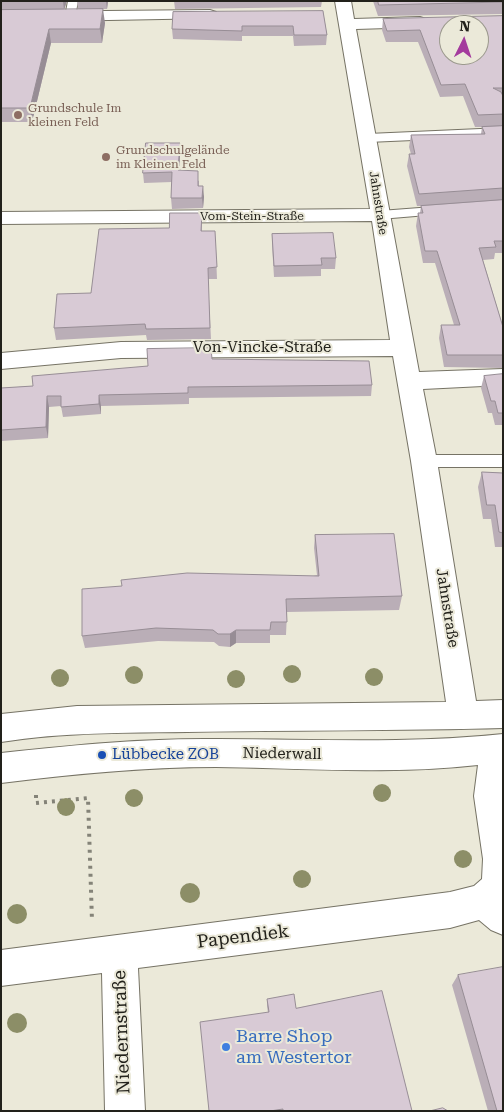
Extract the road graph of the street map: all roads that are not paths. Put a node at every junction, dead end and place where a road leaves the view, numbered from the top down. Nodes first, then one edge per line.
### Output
1 (71, 9) edge
2 (5, 12) edge
3 (340, 13) edge
4 (227, 15) edge
5 (434, 22) edge
6 (503, 132) edge
7 (368, 138) junction
8 (456, 209) edge
9 (380, 215) junction
10 (1, 218) edge
11 (403, 348) junction
12 (1, 361) edge
13 (503, 376) edge
14 (410, 381) junction
15 (424, 460) junction
16 (503, 461) edge
17 (503, 714) edge
18 (463, 715) junction
19 (1, 728) edge
20 (501, 749) edge
21 (1, 768) edge
22 (493, 910) edge
23 (106, 955) junction
24 (1, 968) edge
25 (125, 1111) edge

1 - 2 street
1 - 4 street
3 - 5 street, Jahnstraße
3 - 7 street, Jahnstraße
6 - 7 lane
7 - 9 street, Jahnstraße
8 - 9 lane, Vom-Stein-Straße
9 - 10 street, Vom-Stein-Straße
9 - 11 street, Jahnstraße
11 - 12 street, Von-Vincke-Straße
11 - 14 street, Jahnstraße
13 - 14 street
14 - 15 street, Jahnstraße
15 - 16 lane
15 - 18 street, Jahnstraße
17 - 18 street
18 - 19 street
20 - 21 street, Niederwall
20 - 22 street
22 - 23 street, Papendiek
23 - 24 street, Papendiek
23 - 25 street, Niedernstraße

